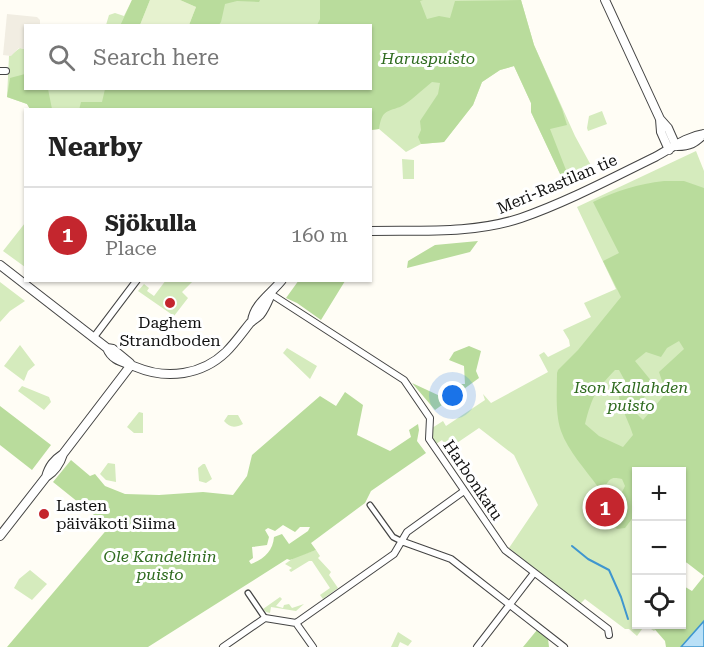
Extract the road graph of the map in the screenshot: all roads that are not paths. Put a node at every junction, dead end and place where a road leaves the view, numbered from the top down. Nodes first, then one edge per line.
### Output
1 (605, 0) edge
2 (704, 134) edge
3 (676, 145) junction
4 (372, 231) edge
5 (0, 265) edge
6 (135, 282) edge
7 (280, 282) edge
8 (271, 294) junction
9 (94, 337) junction
10 (131, 364) junction
11 (464, 491) junction
12 (370, 505) dead end
13 (0, 536) edge
14 (401, 542) junction
15 (534, 573) junction
16 (248, 593) dead end
17 (510, 604) junction
18 (265, 618) junction
19 (296, 623) junction
20 (609, 635) dead end
21 (223, 647) edge
22 (313, 647) edge
23 (477, 647) edge
24 (564, 647) edge

1 - 3 street
2 - 3 street, Meri-Rastilan tie
3 - 4 street, Meri-Rastilan tie
5 - 9 street
6 - 9 street
7 - 8 street
8 - 10 street
8 - 11 street, Harbonkatu
9 - 10 street
10 - 13 street
11 - 14 street
11 - 15 street, Harbonkatu
12 - 14 street
14 - 17 street
14 - 19 street
15 - 17 street
15 - 20 street, Harbonkatu
16 - 18 street
17 - 23 street
17 - 24 street
18 - 19 street
18 - 21 street
19 - 22 street

